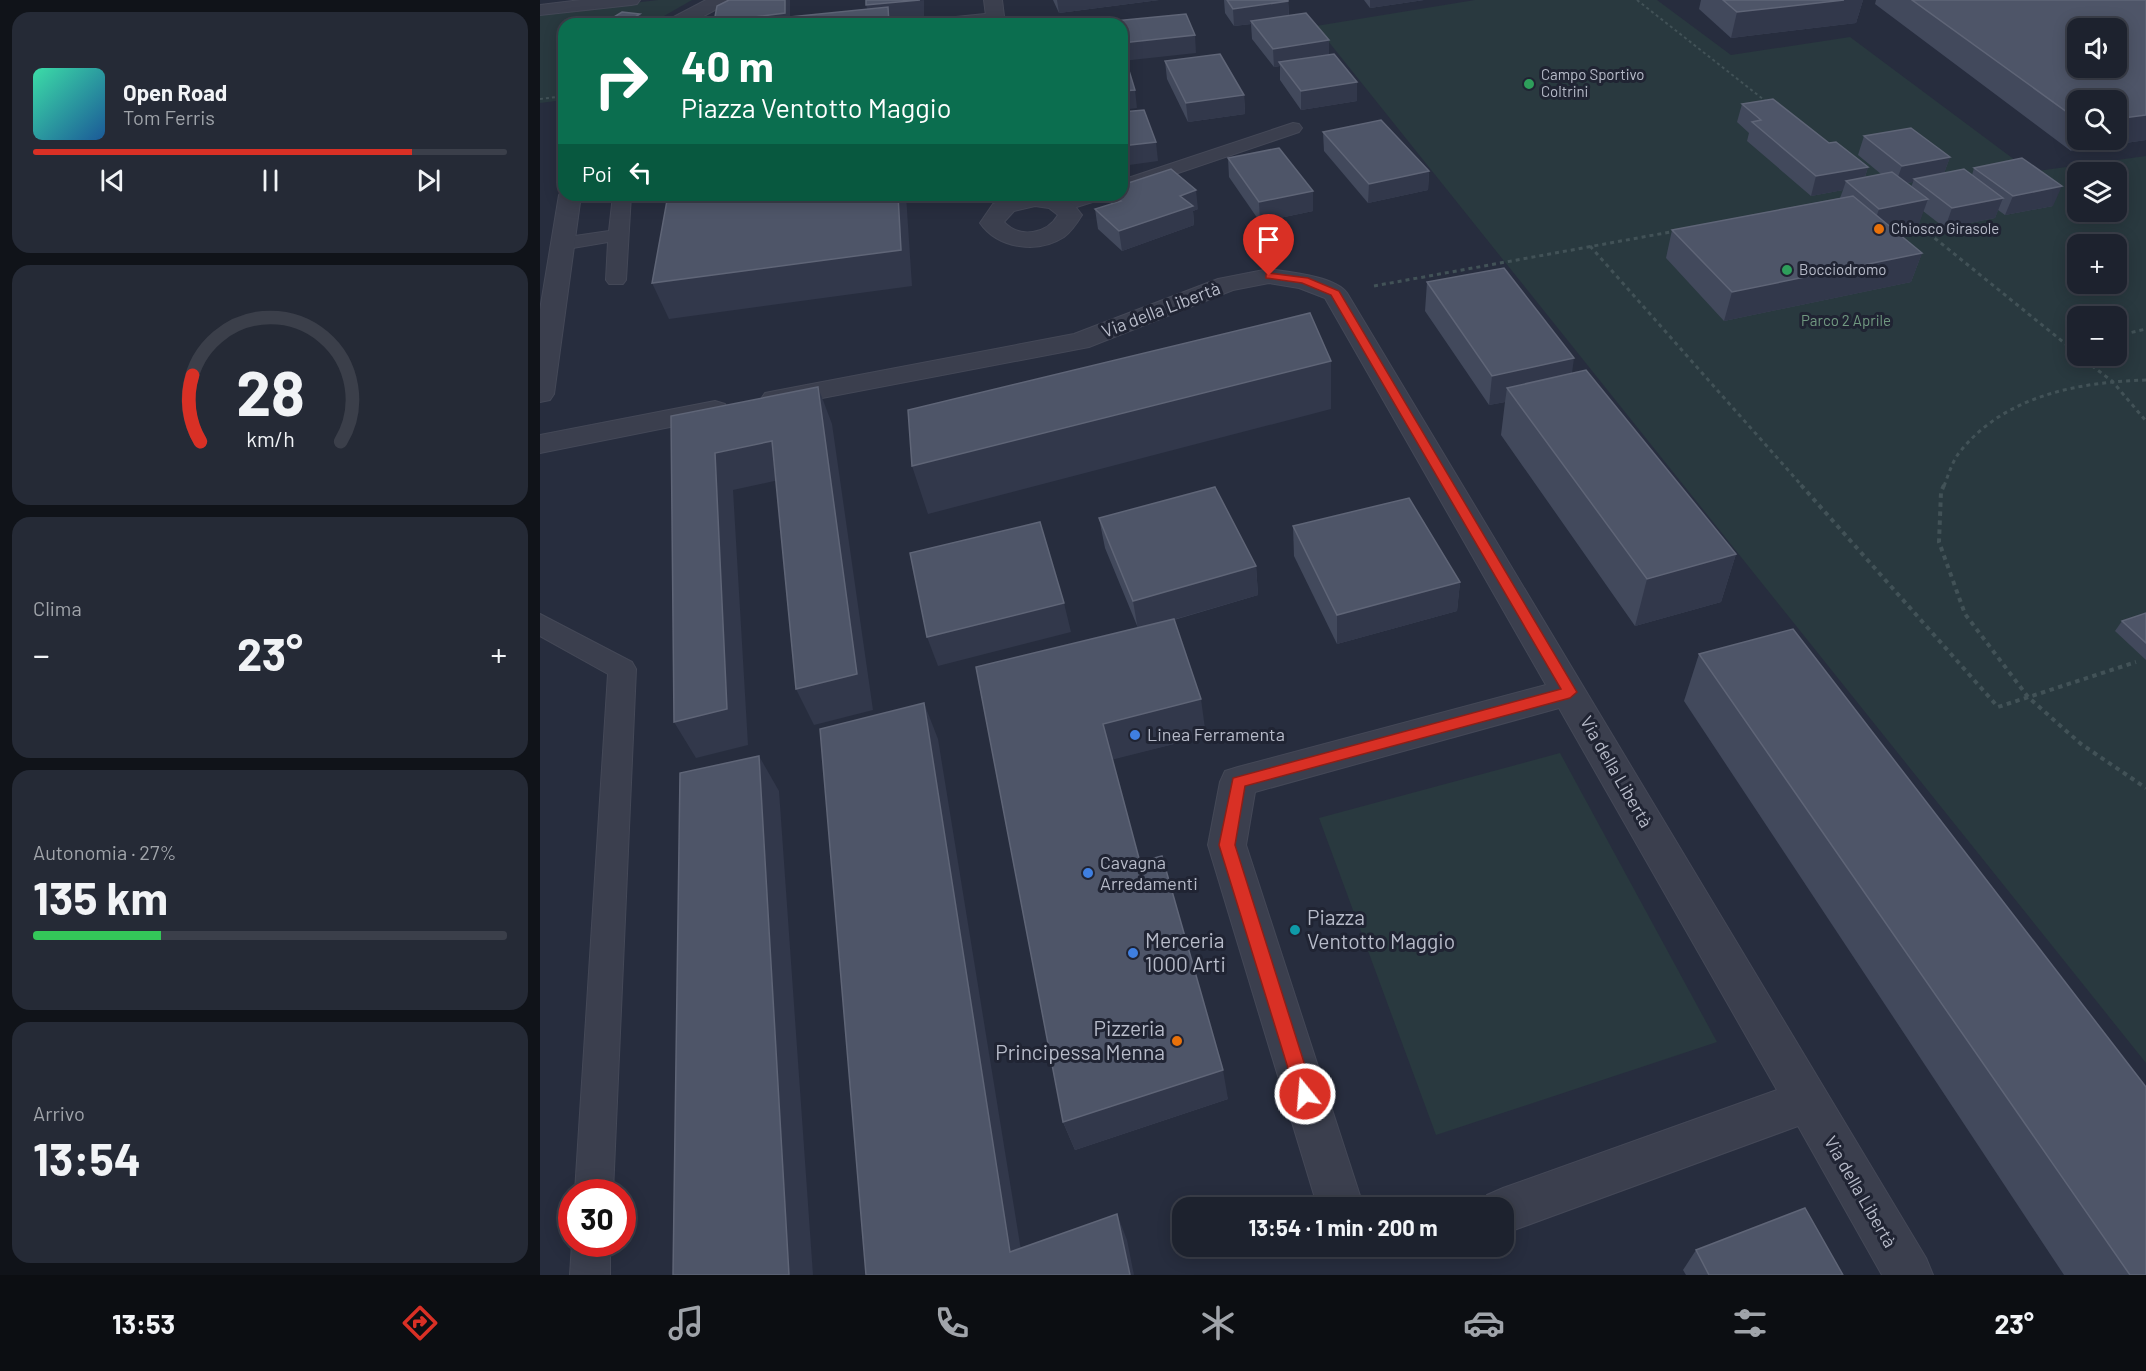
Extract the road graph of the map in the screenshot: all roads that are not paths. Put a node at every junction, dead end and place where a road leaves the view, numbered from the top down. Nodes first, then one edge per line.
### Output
1 (631, 0) edge
2 (720, 0) edge
3 (540, 10) edge
4 (995, 14) edge
5 (686, 18) edge
6 (971, 18) edge
7 (1293, 128) dead end
8 (1128, 184) edge
9 (569, 201) edge
10 (621, 201) edge
11 (1017, 201) edge
12 (1054, 201) edge
13 (1076, 201) edge
14 (1064, 205) junction
15 (618, 235) junction
16 (561, 244) junction
17 (616, 280) dead end
18 (540, 394) edge
19 (540, 444) edge
20 (540, 624) edge
21 (1570, 692) junction
22 (1807, 1101) junction
23 (595, 1179) edge
24 (1338, 1197) edge
25 (1514, 1207) edge
26 (591, 1257) edge
27 (590, 1275) edge
28 (1909, 1275) edge

1 - 3 street
2 - 5 street
4 - 6 lane
7 - 8 lane
9 - 16 street
10 - 15 lane
11 - 14 street
12 - 14 street
13 - 14 lane
15 - 16 lane
15 - 17 lane
16 - 18 street
19 - 21 street, Via della Libertà
20 - 23 lane
21 - 22 street, Via della Libertà
21 - 24 street
22 - 25 street
22 - 28 street, Via della Libertà
26 - 27 lane

